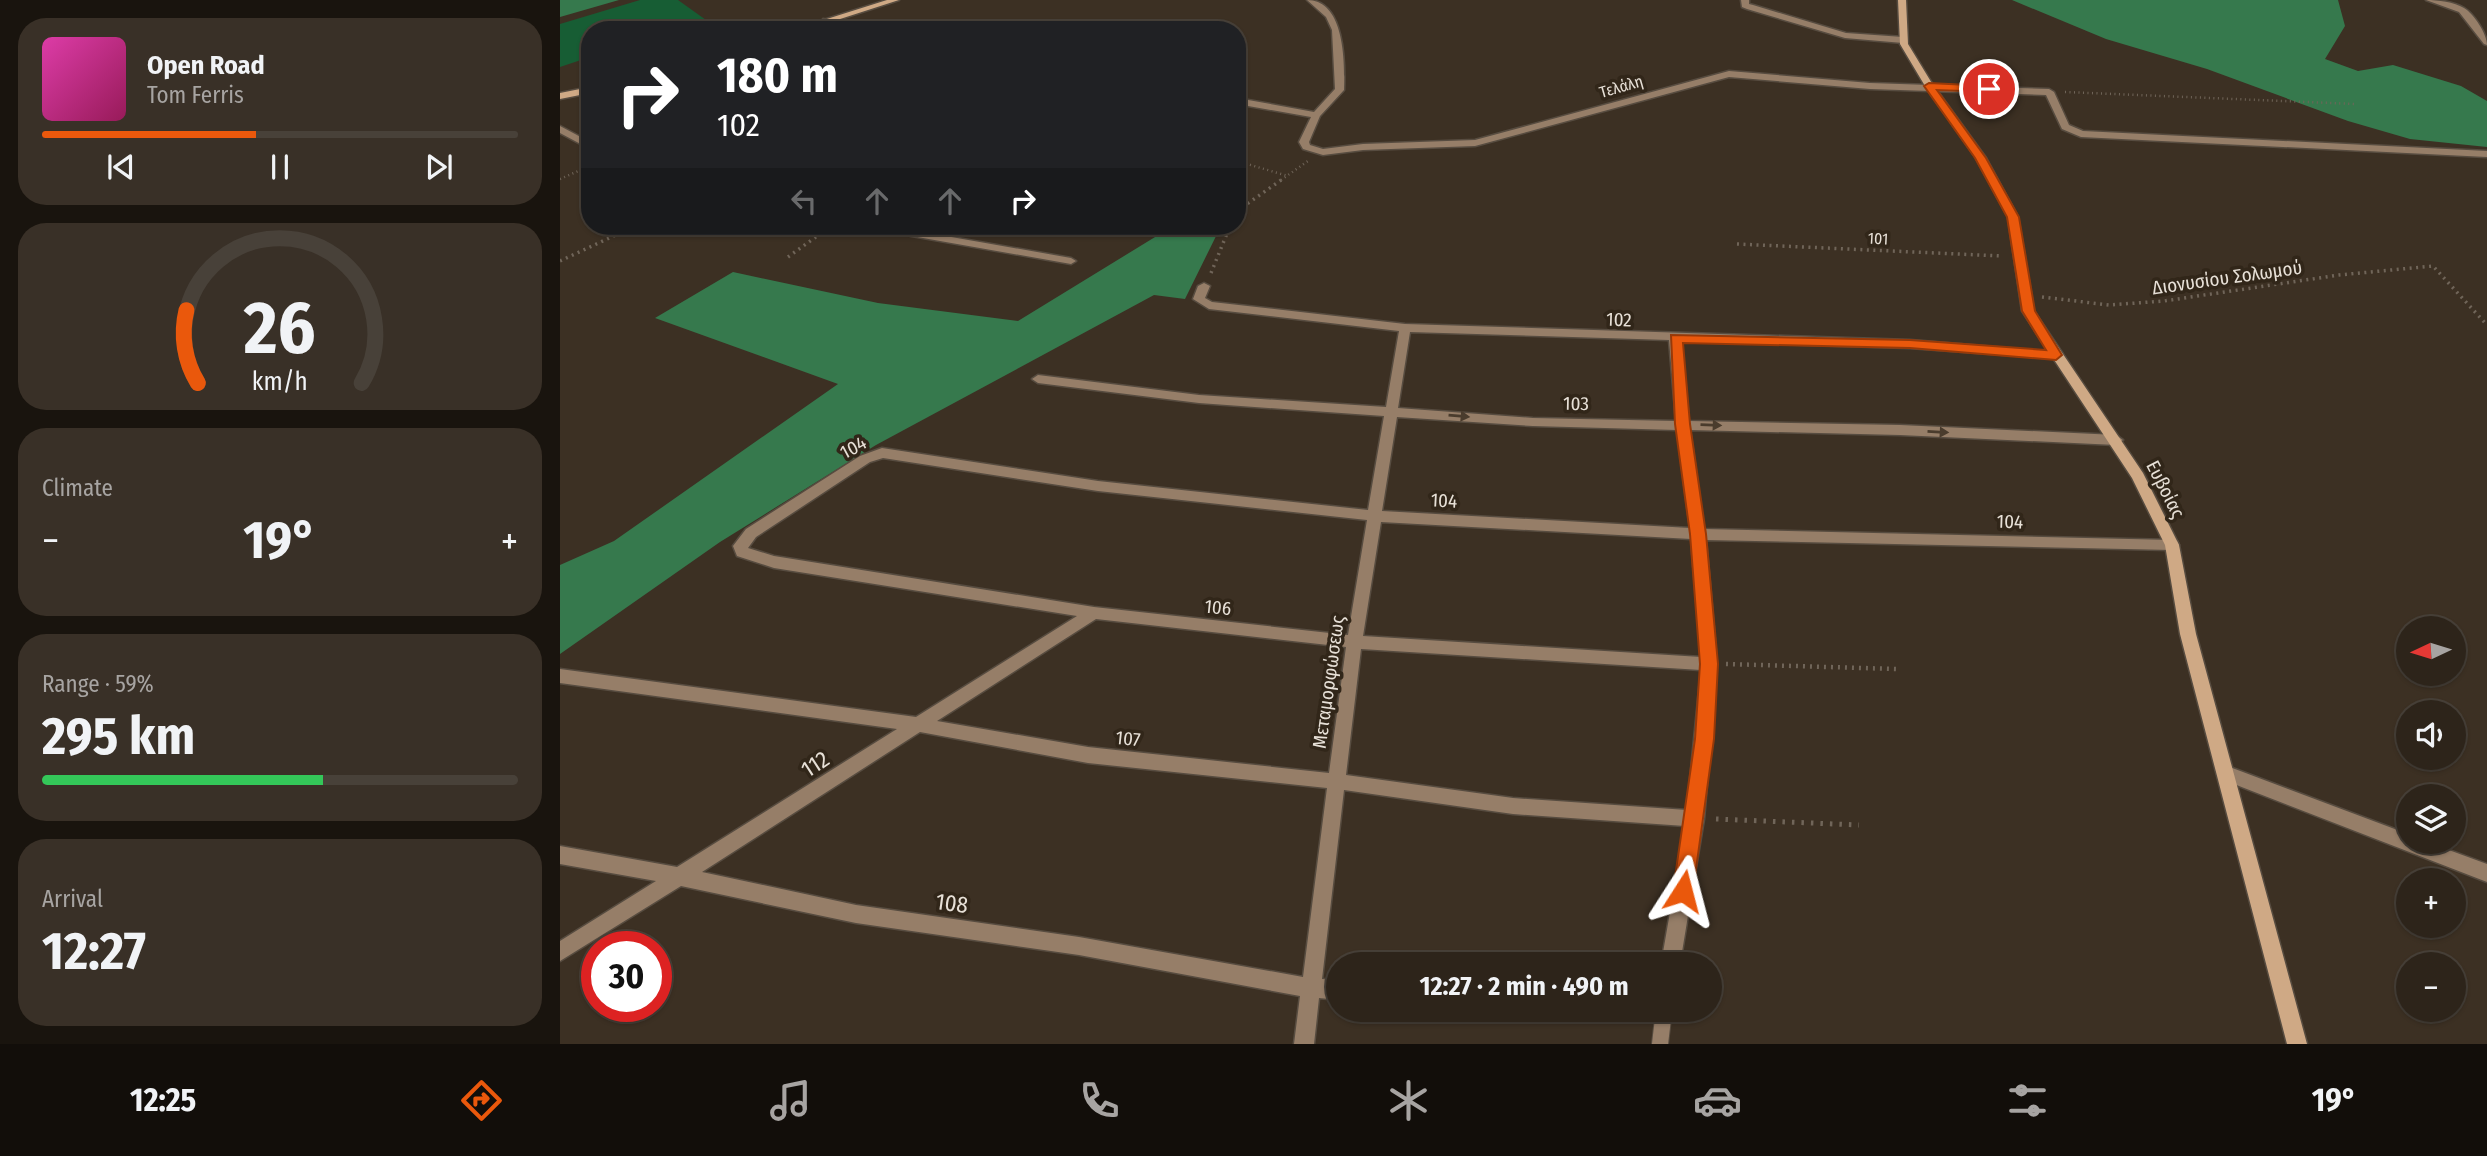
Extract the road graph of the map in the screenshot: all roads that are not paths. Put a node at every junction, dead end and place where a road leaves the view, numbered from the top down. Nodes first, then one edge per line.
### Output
1 (895, 0) edge
2 (1311, 0) edge
3 (1745, 0) edge
4 (1902, 0) edge
5 (2430, 0) edge
6 (825, 21) edge
7 (1903, 40) junction
8 (2487, 42) edge
9 (1929, 86) junction
10 (581, 92) edge
11 (560, 96) edge
12 (1246, 103) edge
13 (1316, 115) junction
14 (560, 129) edge
15 (581, 141) edge
16 (2487, 154) edge
17 (923, 235) edge
18 (1071, 261) dead end
19 (1204, 286) road end
20 (1405, 328) junction
21 (1675, 338) junction
22 (2056, 355) junction
23 (1038, 379) dead end
24 (1391, 411) junction
25 (1683, 424) junction
26 (2116, 440) junction
27 (1375, 516) junction
28 (1698, 534) junction
29 (744, 539) joint
30 (2172, 545) junction
31 (1094, 613) junction
32 (1354, 642) junction
33 (1709, 664) junction
34 (560, 676) edge
35 (918, 725) junction
36 (2227, 774) junction
37 (1336, 781) junction
38 (1695, 819) junction
39 (560, 855) edge
40 (2487, 873) edge
41 (682, 877) junction
42 (560, 951) edge
43 (1673, 952) edge
44 (1310, 988) junction
45 (1326, 989) edge
46 (1663, 1022) edge
47 (1304, 1044) edge
48 (1660, 1044) edge
49 (2297, 1044) edge

1 - 6 street
2 - 13 street
3 - 7 street
4 - 7 street, Ευβοίας
5 - 8 street
7 - 9 street, Ευβοίας
9 - 13 street, Τελάλη
9 - 16 street, Τελάλη
9 - 22 street, Ευβοίας
10 - 11 street
12 - 13 street
14 - 15 street
17 - 18 street
19 - 20 street, 102
20 - 21 street, 102
20 - 24 street, Μεταμορφώσεως
21 - 22 street, 102
21 - 25 street
22 - 26 street, Ευβοίας
23 - 24 street, 103
24 -> 25 street, 103
24 - 27 street, Μεταμορφώσεως
25 -> 26 street, 103
25 - 28 street
26 - 30 street, Ευβοίας
27 - 28 street, 104
27 - 29 street, 104
27 - 32 street, Μεταμορφώσεως
28 - 30 street, 104
28 - 33 street
29 - 31 street, 106
30 - 36 street, Ευβοίας
31 - 32 street, 106
31 - 35 street, 112
32 - 33 street, 106
32 - 37 street, Μεταμορφώσεως
33 - 38 street
34 - 35 street, 107
35 - 37 street, 107
35 - 41 street, 112
36 - 40 street
36 - 49 street, Ευβοίας
37 - 38 street, 107
37 - 44 street, Μεταμορφώσεως
38 - 43 street
39 - 41 street, 108
41 - 42 street, 112
41 - 44 street, 108
44 - 45 street, 108
44 - 47 street, Μεταμορφώσεως
46 - 48 lane

